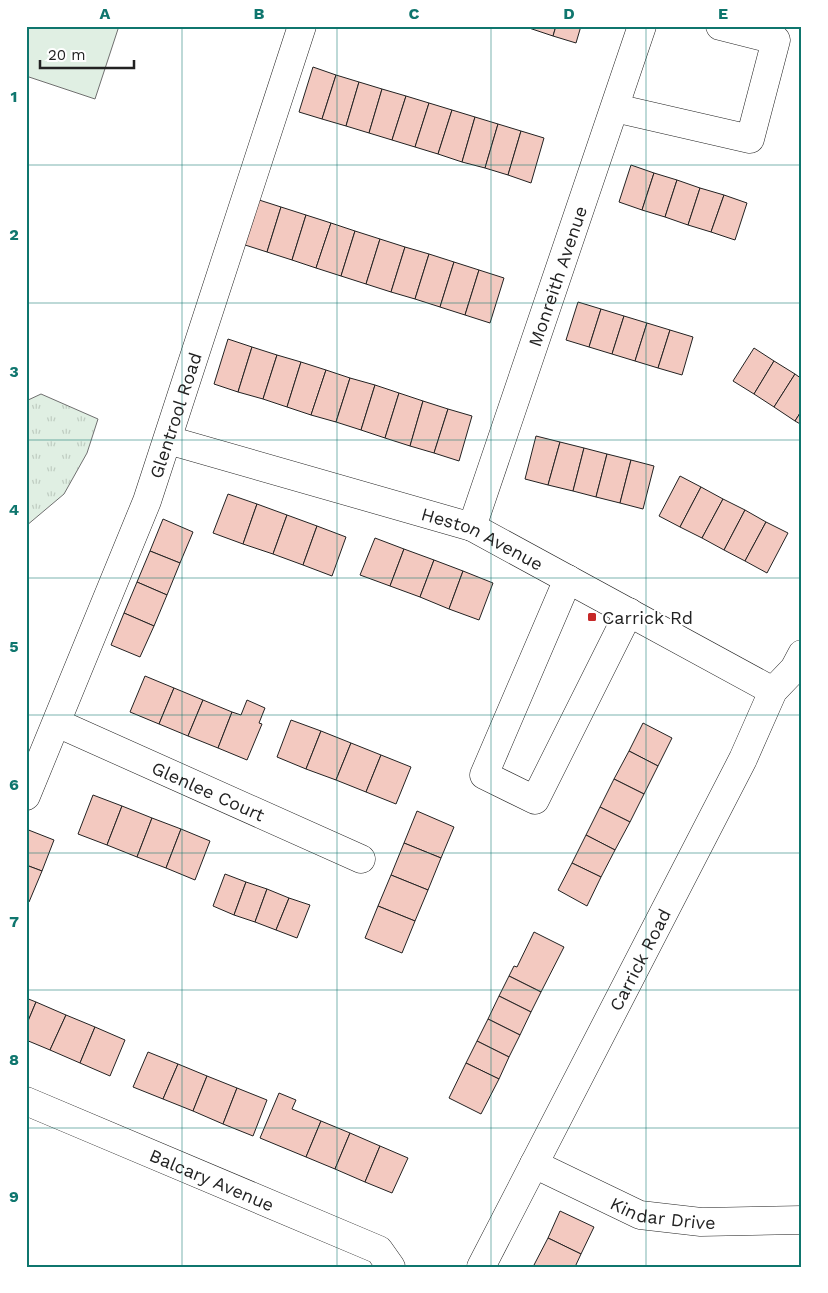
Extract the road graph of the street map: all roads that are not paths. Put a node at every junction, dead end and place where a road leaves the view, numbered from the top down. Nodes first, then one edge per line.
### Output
1 (302, 26) edge
2 (642, 26) edge
3 (720, 26) edge
4 (614, 108) junction
5 (168, 440) junction
6 (472, 526) junction
7 (568, 579) junction
8 (629, 612) junction
9 (802, 654) edge
10 (774, 691) junction
11 (57, 723) junction
12 (26, 796) edge
13 (361, 859) dead end
14 (26, 1101) edge
15 (534, 1164) junction
16 (802, 1220) edge
17 (391, 1267) edge
18 (481, 1267) edge

1 - 5 street, Glentrool Road
2 - 4 street, Monreith Avenue
3 - 4 street
4 - 6 street, Monreith Avenue
5 - 6 street, Heston Avenue
5 - 11 street, Glentrool Road
6 - 7 street, Heston Avenue
7 - 8 street, Heston Avenue
7 - 8 street
8 - 10 street, Heston Avenue
9 - 10 street, Carrick Road
10 - 15 street, Carrick Road
11 - 12 street, Glentrool Road
11 - 13 street, Glenlee Court
14 - 17 street, Balcary Avenue
15 - 16 street, Kindar Drive
15 - 18 street, Carrick Road

